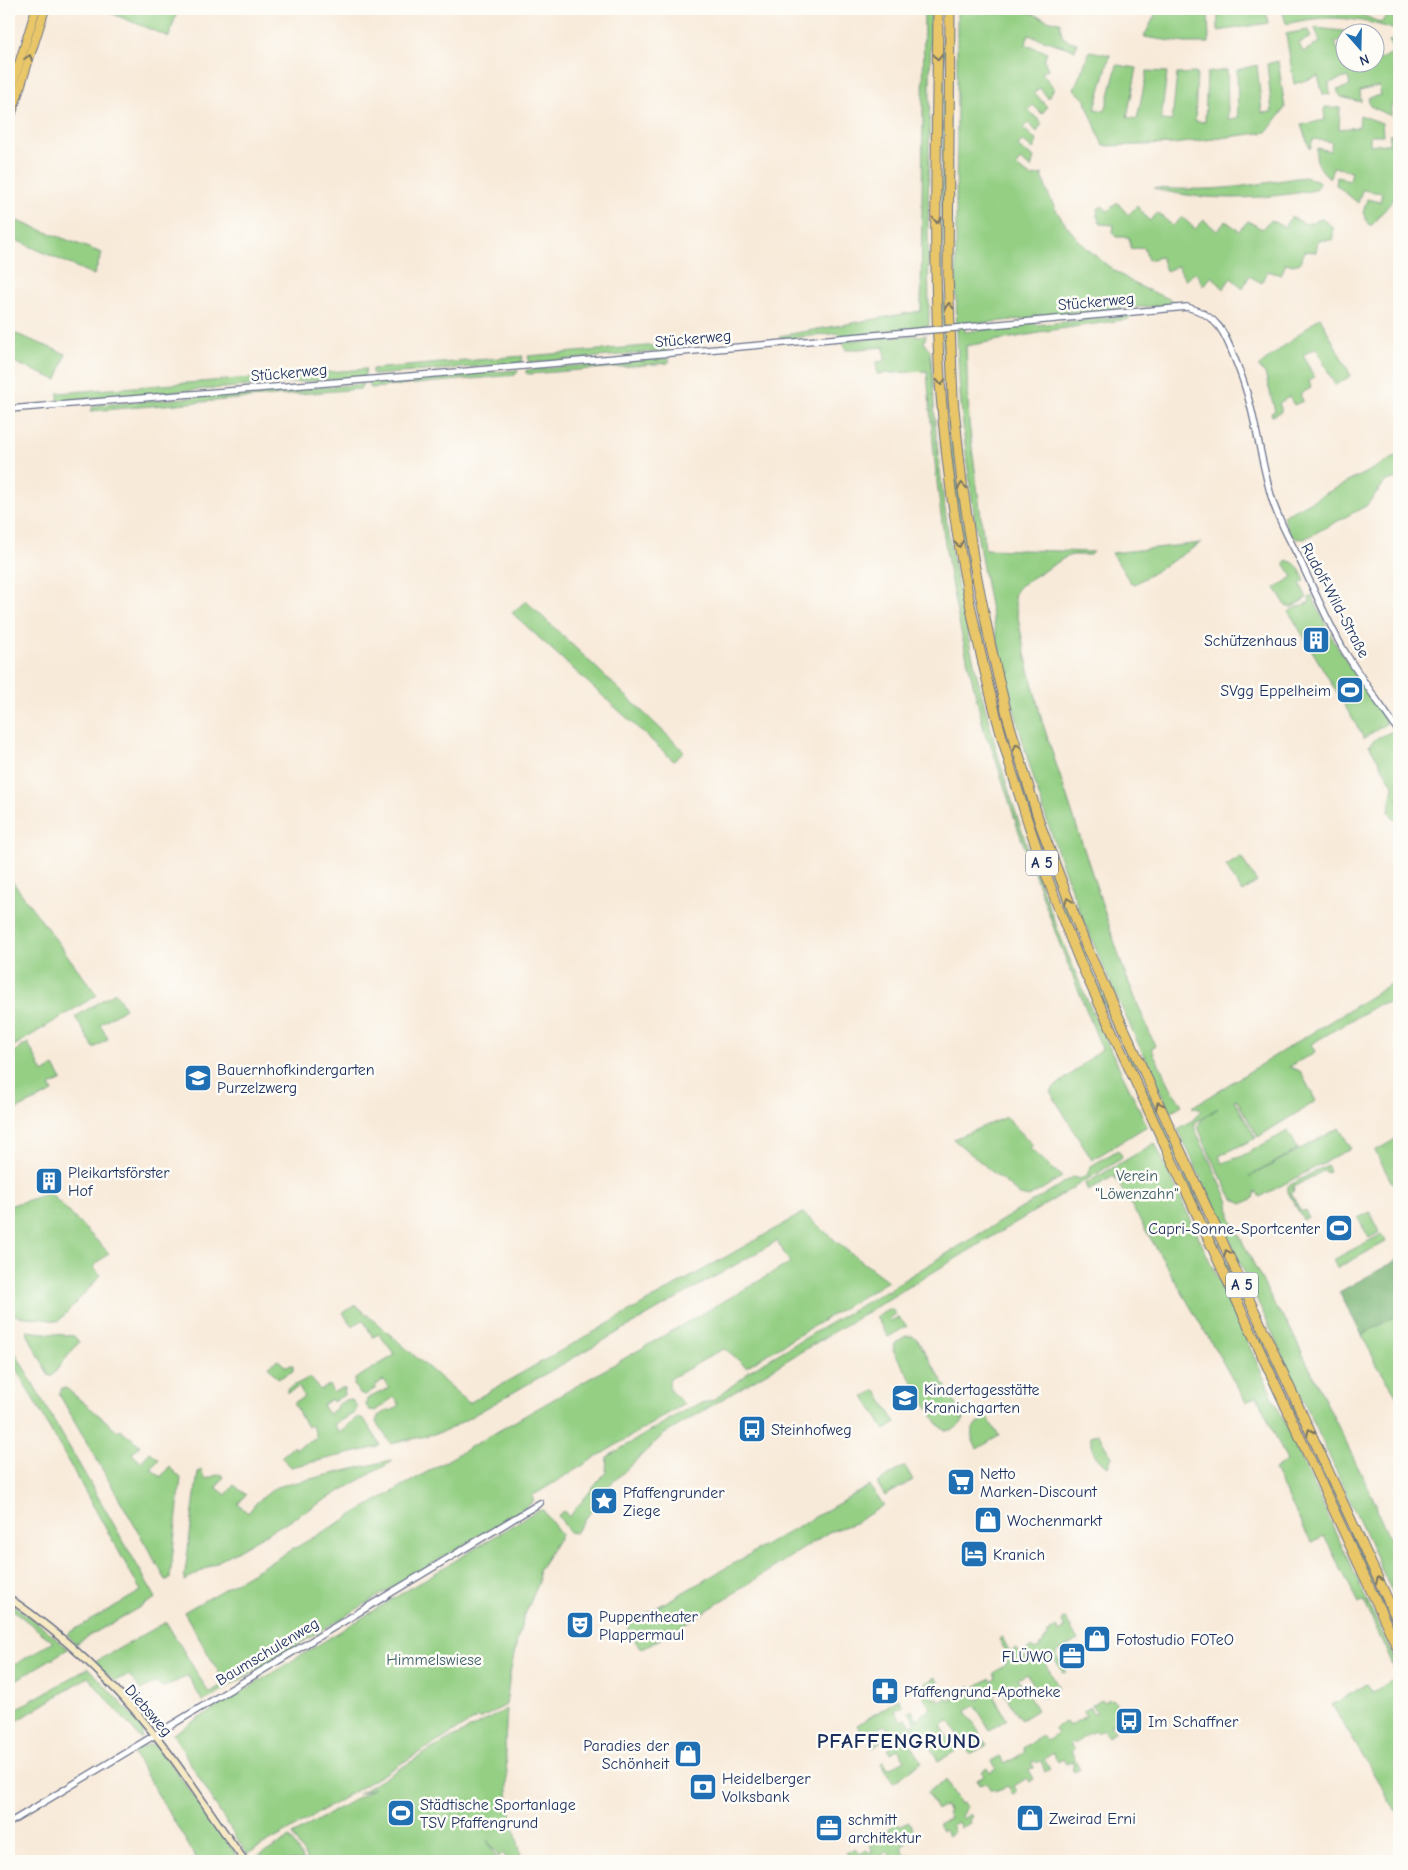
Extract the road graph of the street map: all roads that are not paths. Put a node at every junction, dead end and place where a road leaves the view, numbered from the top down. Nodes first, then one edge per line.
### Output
1 (36, 9) edge
2 (45, 9) edge
3 (938, 9) edge
4 (950, 9) edge
5 (9, 96) edge
6 (9, 122) edge
7 (9, 409) edge
8 (1266, 472) joint
9 (1399, 732) edge
10 (540, 1503) dead end
11 (9, 1598) edge
12 (1399, 1624) edge
13 (1399, 1651) edge
14 (155, 1735) junction
15 (9, 1822) edge
16 (245, 1861) edge

1 - 5 main road
6 -> 2 main road
3 -> 13 highway, A 5
12 -> 4 highway, A 5
7 - 8 street, Stückerweg, bridge
8 - 9 street, Rudolf-Wild-Straße
10 - 14 street, Baumschulenweg
11 - 14 main road, Diebsweg
14 - 15 street, Baumschulenweg
14 - 16 main road, Diebsweg

